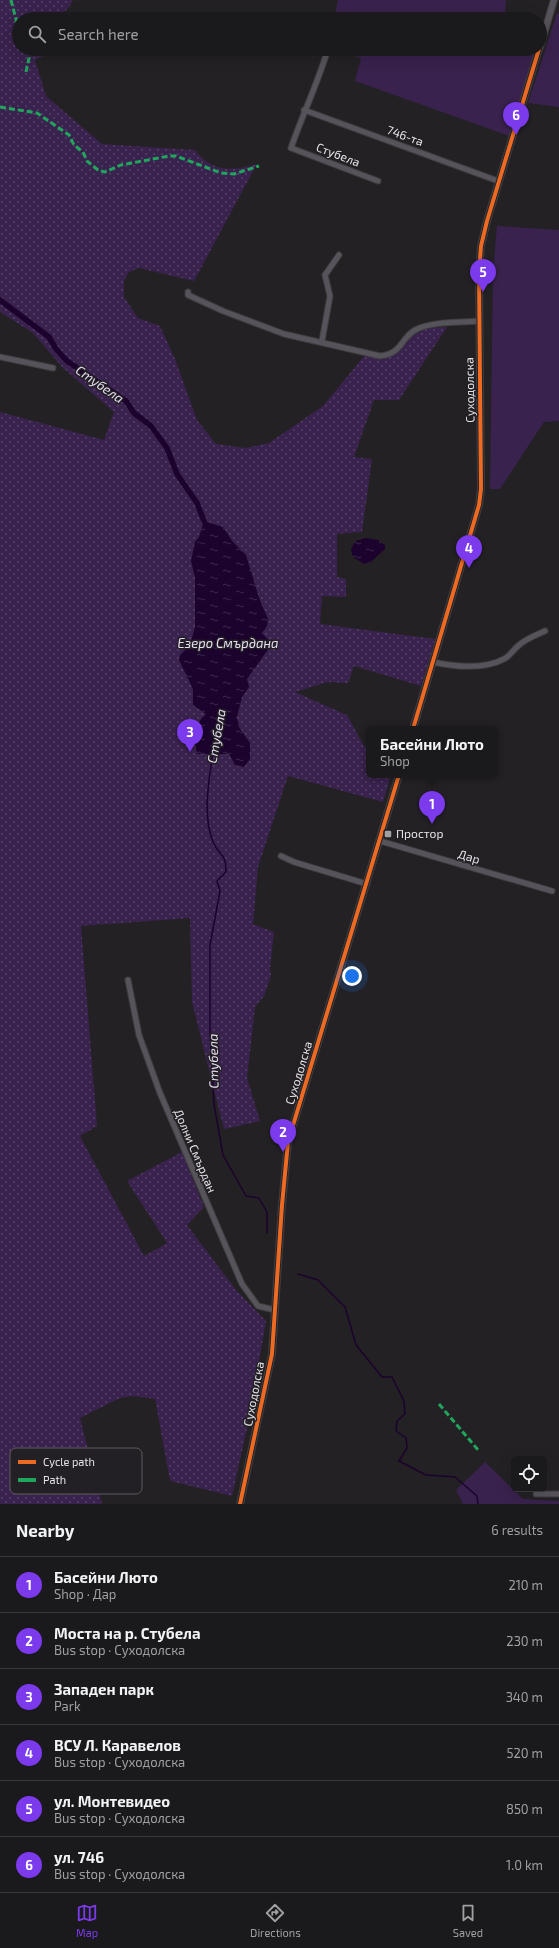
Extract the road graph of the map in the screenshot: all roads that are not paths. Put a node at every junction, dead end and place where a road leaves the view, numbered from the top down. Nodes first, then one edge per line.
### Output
1 (554, 0) edge
2 (547, 24) edge
3 (326, 56) edge
4 (537, 56) edge
5 (304, 110) junction
6 (378, 181) dead end
7 (498, 181) junction
8 (339, 255) dead end
9 (188, 292) dead end
10 (479, 322) junction
11 (322, 341) junction
12 (0, 356) edge
13 (53, 368) dead end
14 (545, 632) dead end
15 (433, 662) junction
16 (414, 726) edge
17 (398, 778) edge
18 (380, 841) junction
19 (281, 856) dead end
20 (367, 884) junction
21 (552, 892) dead end
22 (128, 980) dead end
23 (275, 1310) junction
24 (536, 1494) dead end
25 (559, 1494) edge
26 (240, 1504) edge

1 - 2 street, Суходолска
3 - 5 street
4 - 7 street, Суходолска
5 - 6 street, Стубела
5 - 7 street, 746-та
7 - 10 street, Суходолска
8 - 11 street
9 - 11 street
10 - 11 street
10 - 15 street, Суходолска
12 - 13 street
14 - 15 street
15 - 16 street, Суходолска
17 - 18 street, Суходолска
18 - 20 street, Суходолска
18 - 21 street, Дар
19 - 20 street
20 - 23 street, Суходолска
22 - 23 street, Долни Смърдан
23 - 26 street, Суходолска
24 - 25 street

